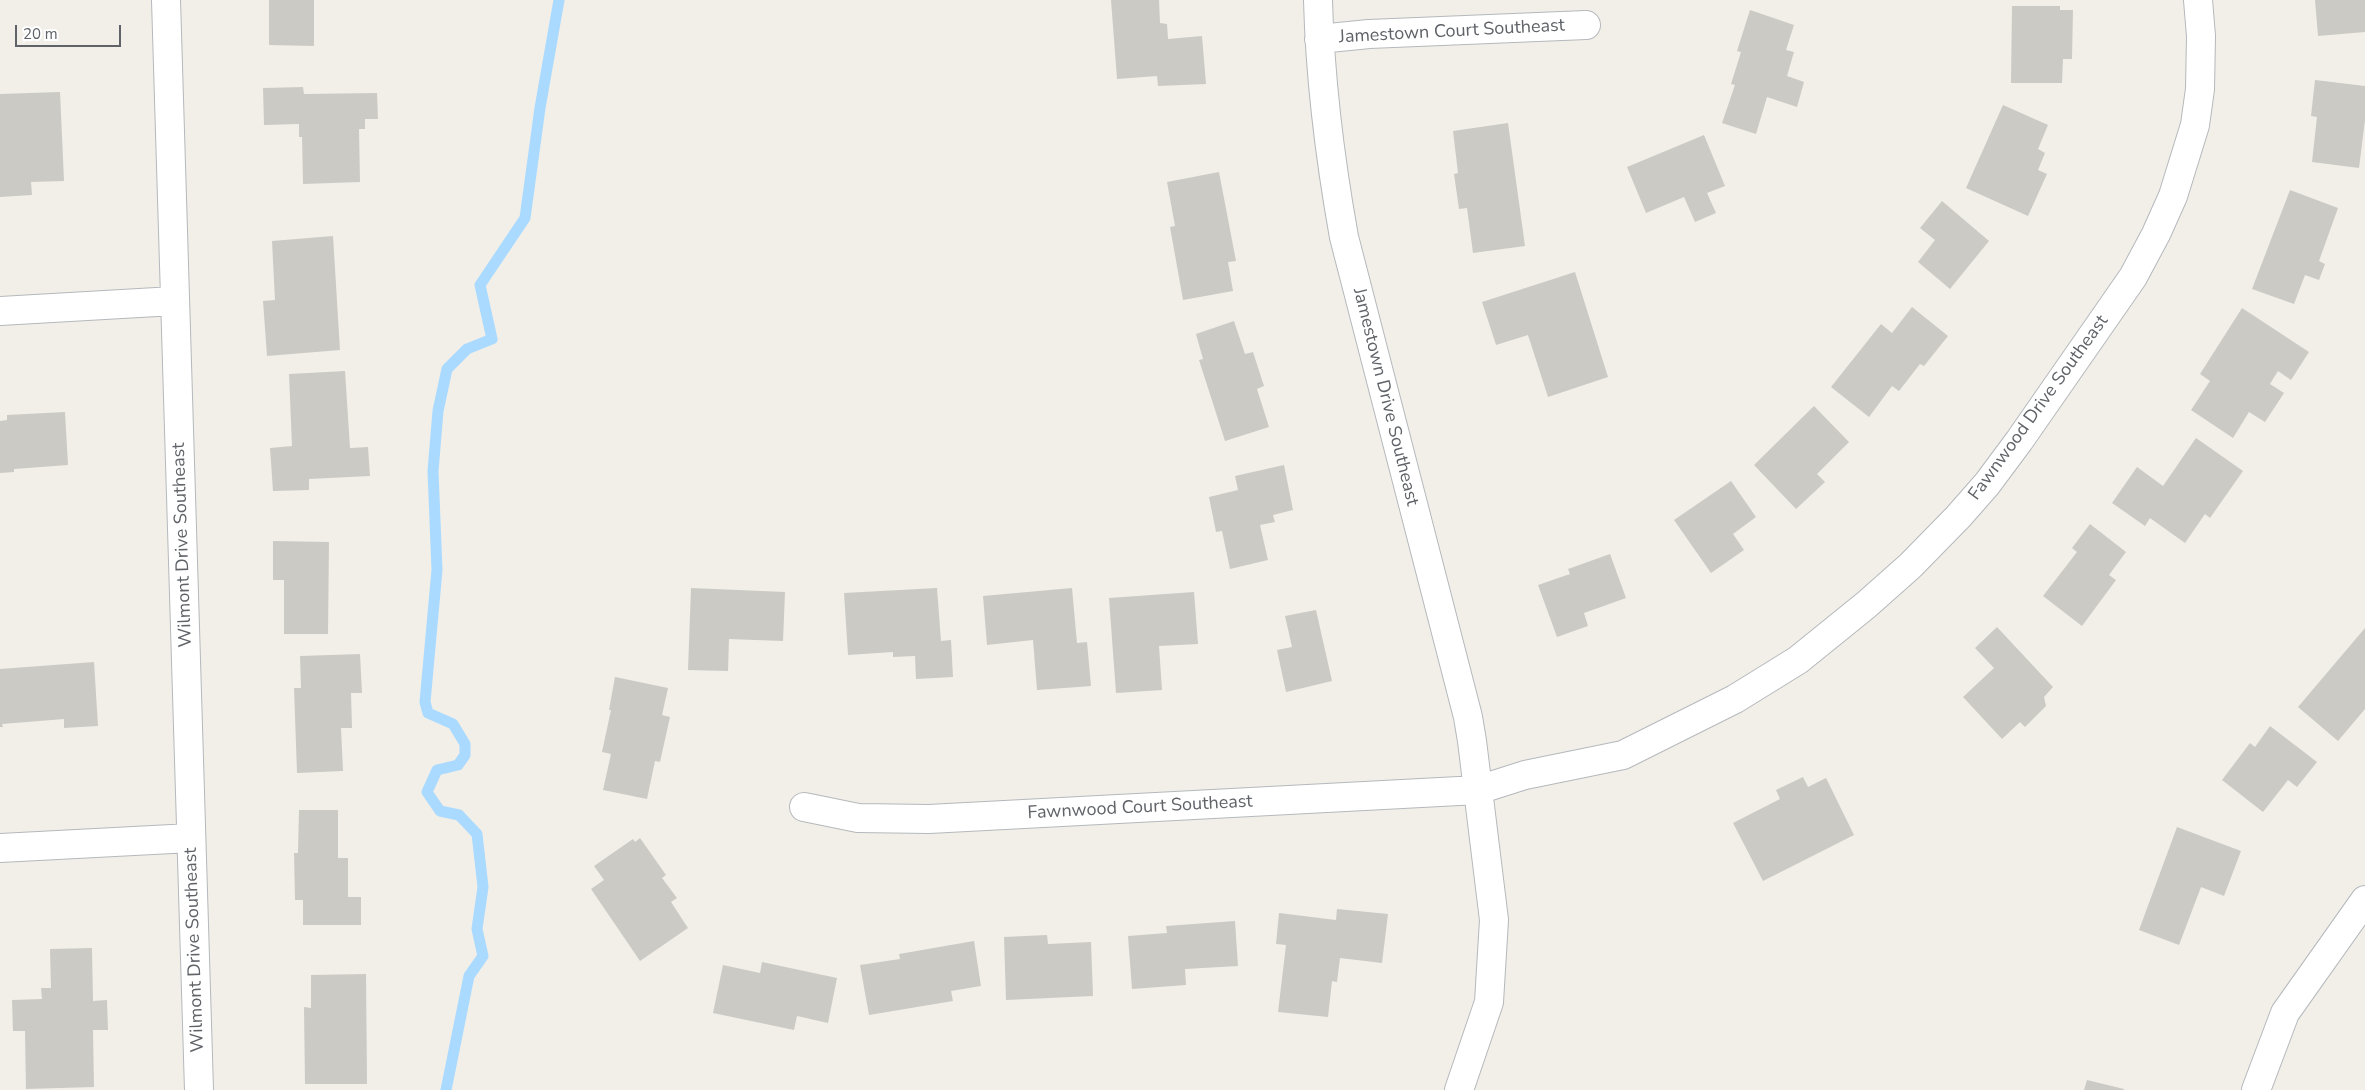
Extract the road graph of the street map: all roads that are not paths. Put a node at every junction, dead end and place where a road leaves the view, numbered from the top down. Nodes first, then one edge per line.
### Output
1 (166, 0) edge
2 (1318, 0) edge
3 (2198, 0) edge
4 (1586, 25) dead end
5 (1319, 39) junction
6 (174, 301) junction
7 (0, 312) edge
8 (1478, 790) junction
9 (804, 808) dead end
10 (191, 838) junction
11 (0, 848) edge
12 (2365, 900) edge
13 (199, 1090) edge
14 (1459, 1090) edge
15 (2256, 1090) edge

1 - 6 street, Wilmont Drive Southeast
2 - 5 street, Jamestown Drive Southeast
3 - 8 street, Fawnwood Drive Southeast
4 - 5 street, Jamestown Court Southeast
5 - 8 street, Jamestown Drive Southeast
6 - 7 street
6 - 10 street, Wilmont Drive Southeast
8 - 9 street, Fawnwood Court Southeast
8 - 14 street
10 - 11 street
10 - 13 street, Wilmont Drive Southeast
12 - 15 street

